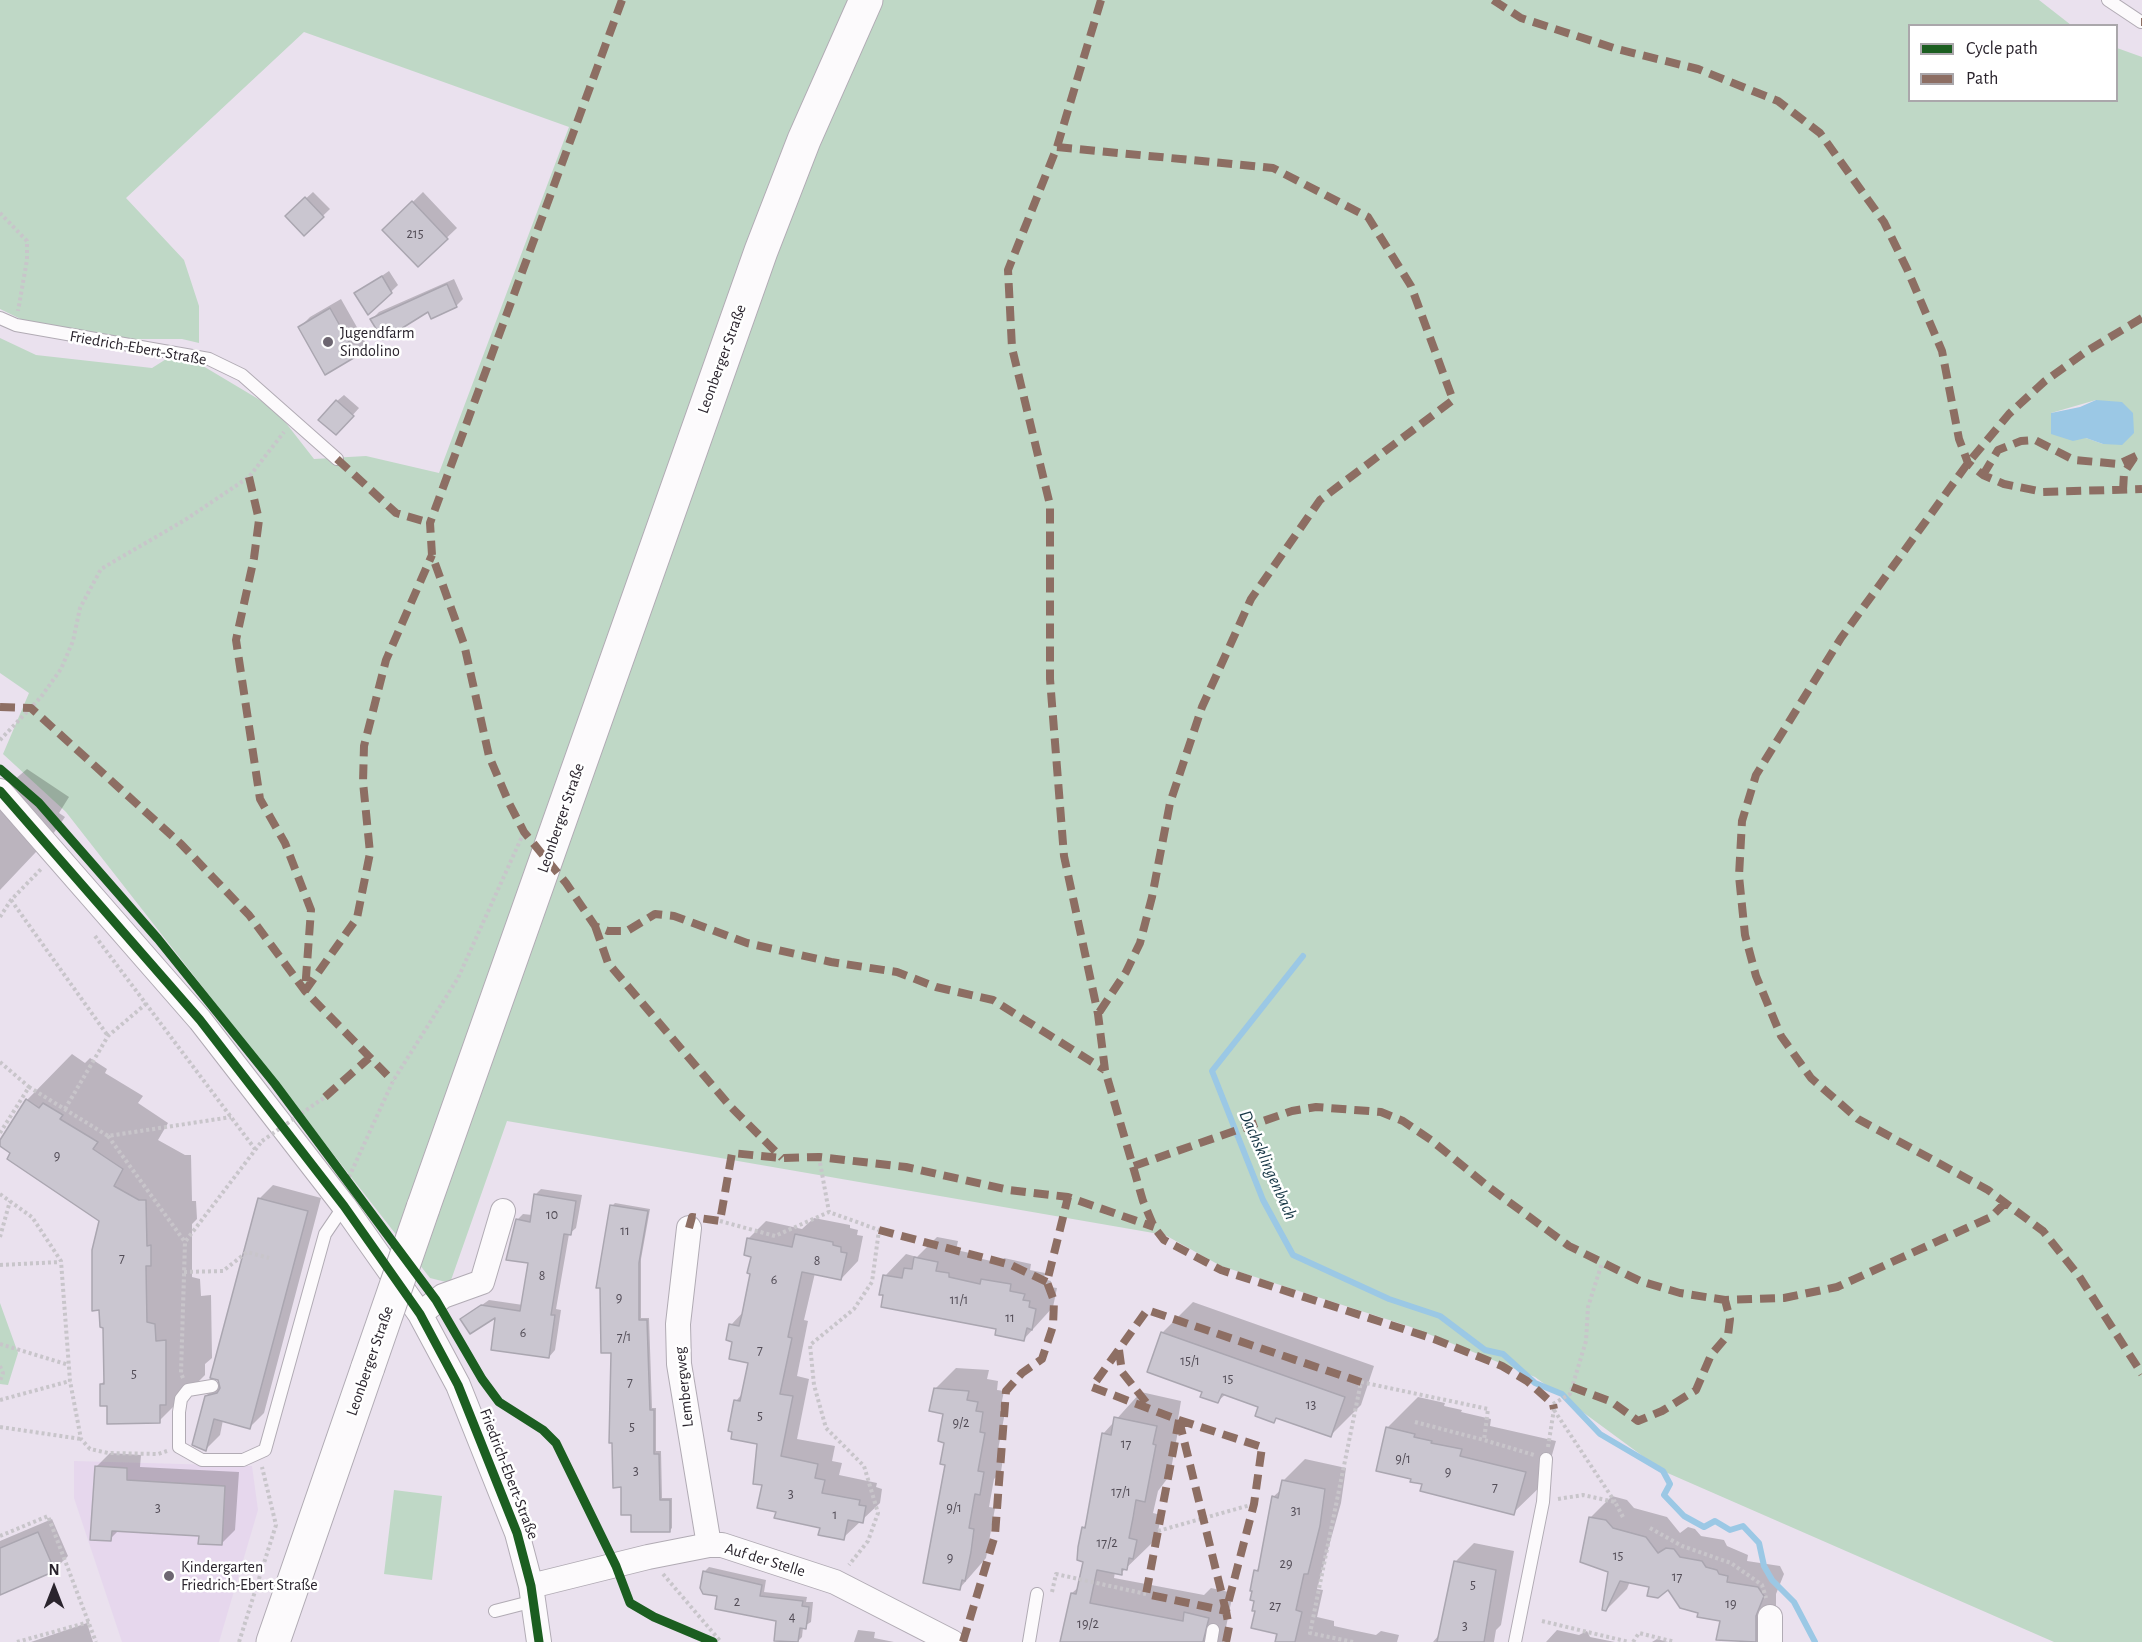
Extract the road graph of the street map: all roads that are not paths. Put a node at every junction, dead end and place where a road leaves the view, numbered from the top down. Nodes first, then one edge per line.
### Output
1 (866, 0) edge
2 (2108, 0) edge
3 (2141, 22) edge
4 (0, 318) edge
5 (337, 459) dead end
6 (0, 791) edge
7 (344, 1206) junction
8 (503, 1211) dead end
9 (689, 1228) dead end
10 (420, 1314) junction
11 (212, 1386) dead end
12 (1546, 1459) road end
13 (709, 1545) junction
14 (533, 1593) junction
15 (1037, 1594) dead end
16 (495, 1611) dead end
17 (1770, 1617) road end
18 (273, 1642) edge
19 (539, 1642) edge
20 (952, 1642) edge
21 (1029, 1642) edge
22 (1515, 1642) edge
23 (1770, 1642) edge

1 - 18 main road, Leonberger Straße, bridge
2 - 3 lane
4 - 5 lane, Friedrich-Ebert-Straße
6 - 7 street, Friedrich-Ebert-Straße
7 - 10 street, Friedrich-Ebert-Straße
7 - 11 lane
8 - 10 street
9 - 13 street, Lembergweg
10 - 14 street, Friedrich-Ebert-Straße
12 - 22 lane
13 - 14 street, Auf der Stelle
13 - 20 street, Auf der Stelle
14 - 16 lane
14 - 19 street, Friedrich-Ebert-Straße
15 - 21 lane
17 - 23 street

